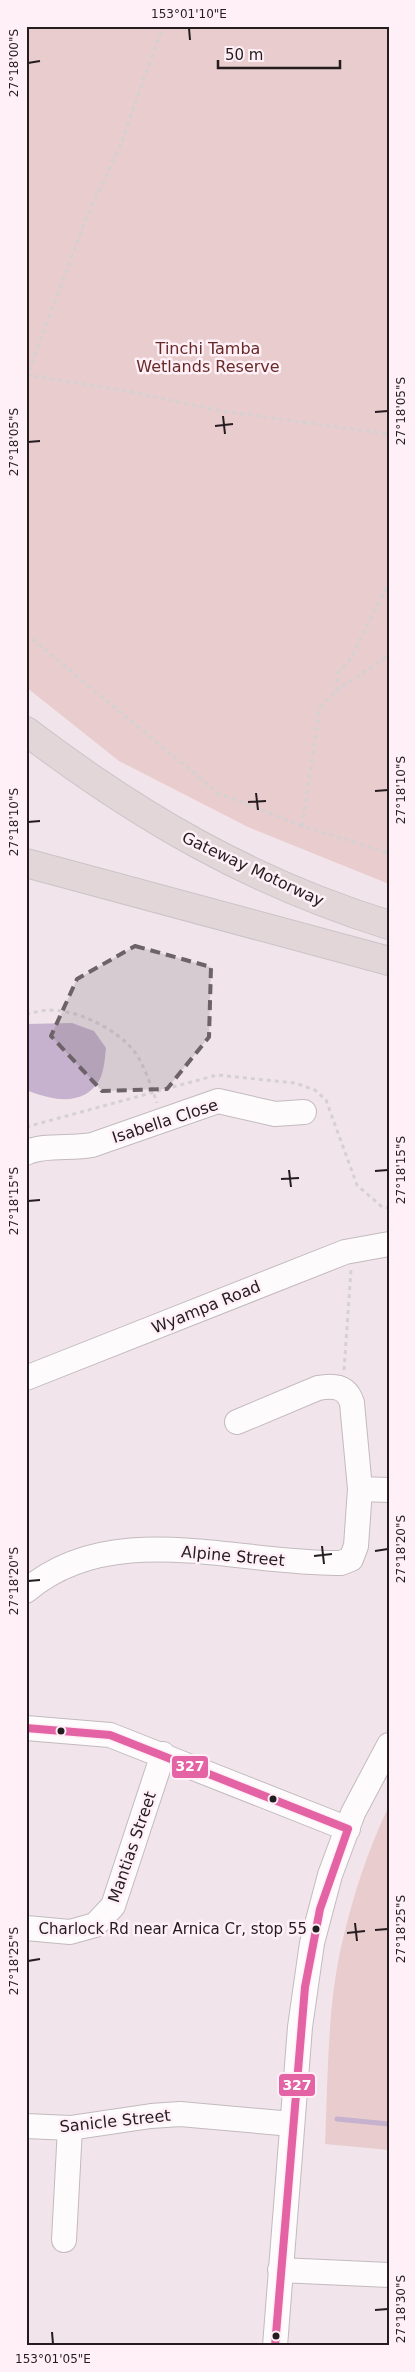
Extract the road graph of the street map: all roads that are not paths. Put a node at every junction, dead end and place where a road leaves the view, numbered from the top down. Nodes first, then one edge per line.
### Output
1 (26, 731) edge
2 (26, 863) edge
3 (389, 925) edge
4 (389, 961) edge
5 (304, 1112) dead end
6 (26, 1153) edge
7 (389, 1244) edge
8 (26, 1378) edge
9 (237, 1422) dead end
10 (360, 1489) junction
11 (389, 1490) edge
12 (26, 1591) edge
13 (26, 1728) edge
14 (389, 1745) edge
15 (163, 1754) junction
16 (348, 1828) junction
17 (26, 1928) edge
18 (292, 2124) junction
19 (26, 2126) edge
20 (70, 2128) junction
21 (64, 2240) dead end
22 (280, 2270) junction
23 (389, 2275) edge
24 (274, 2346) edge

1 - 3 highway, Gateway Motorway
2 - 4 highway
5 - 6 street, Isabella Close
7 - 8 street, Wyampa Road
9 - 10 street, Alpine Street
10 - 11 street
10 - 12 street, Alpine Street
13 - 15 street
14 - 16 street
15 - 16 street
15 - 17 street, Mantias Street
16 - 18 street
18 - 20 street, Sanicle Street
18 - 22 street
19 - 20 street, Sanicle Street
20 - 21 street
22 - 23 street
22 - 24 street

